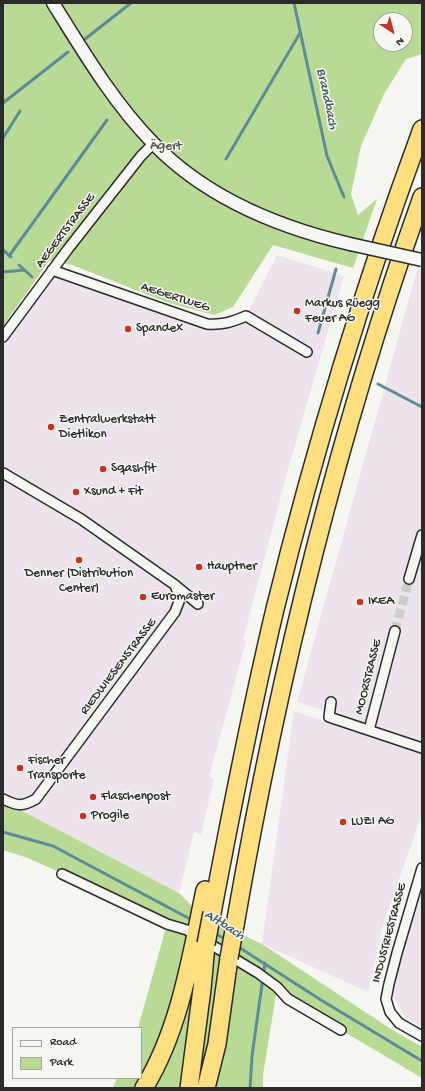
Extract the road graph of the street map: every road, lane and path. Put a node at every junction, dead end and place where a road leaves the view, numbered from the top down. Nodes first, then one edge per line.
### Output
1 (53, 3) edge
2 (422, 129) edge
3 (153, 144) junction
4 (422, 197) edge
5 (422, 260) edge
6 (52, 270) junction
7 (3, 337) edge
8 (307, 352) dead end
9 (3, 473) edge
10 (422, 535) edge
11 (410, 579) tunnel mouth
12 (175, 585) junction
13 (198, 604) dead end
14 (394, 631) tunnel mouth
15 (332, 702) dead end
16 (248, 729) junction
17 (369, 730) junction
18 (422, 748) edge
19 (3, 799) edge
20 (422, 870) edge
21 (62, 874) dead end
22 (205, 948) junction
23 (341, 1030) dead end
24 (422, 1036) edge
25 (217, 1044) junction
26 (144, 1088) edge
27 (156, 1088) edge
28 (189, 1088) edge
29 (206, 1088) edge
30 (218, 1088) edge

1 - 3 street
2 - 16 highway
3 - 5 street, bridge
3 - 6 street, AEGERTSTRASSE
4 - 25 highway, bridge
6 - 7 street, AEGERTSTRASSE
6 - 8 street, AEGERTWEG
9 - 12 street
10 - 11 street
12 - 13 street
12 - 19 street, RIEDWIESENSTRASSE
14 - 17 street, MOORSTRASSE
15 - 17 street
16 - 22 highway, bridge
16 - 26 highway
17 - 18 street
20 - 24 street, INDUSTRIESTRASSE
21 - 23 street
22 - 27 highway
22 - 28 highway
25 - 29 highway
25 - 30 highway

